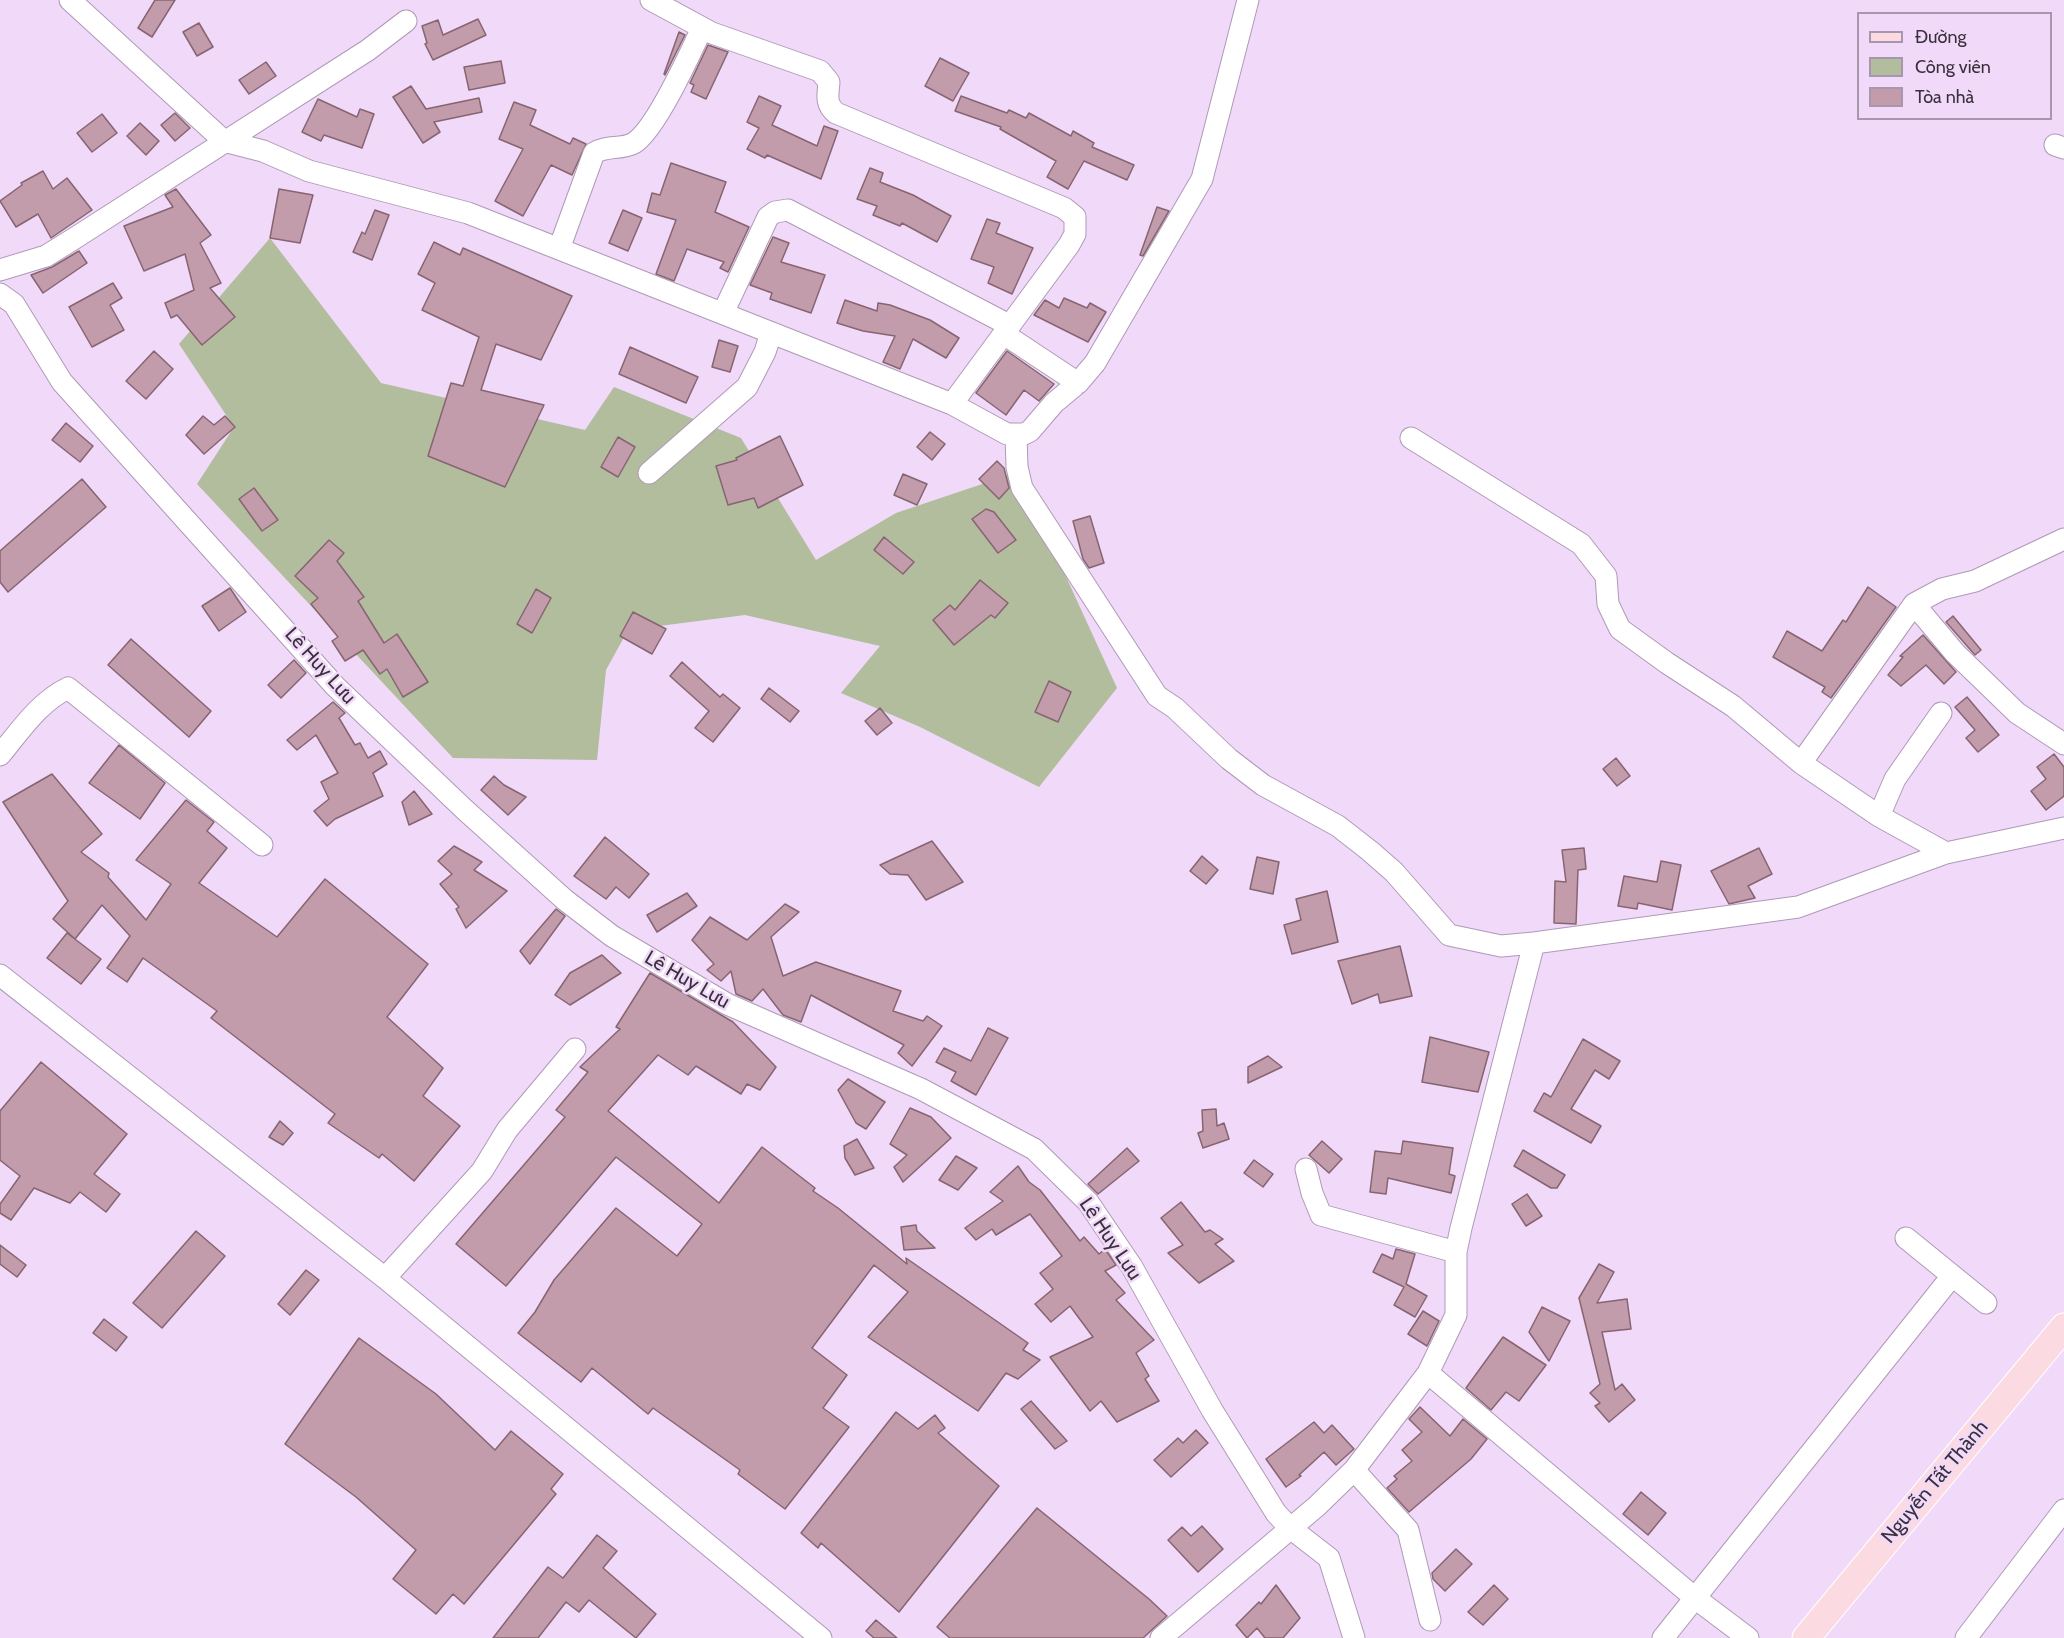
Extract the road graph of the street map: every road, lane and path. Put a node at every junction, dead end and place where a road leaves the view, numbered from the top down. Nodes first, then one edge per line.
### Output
1 (70, 0) edge
2 (651, 0) edge
3 (1248, 0) edge
4 (406, 21) dead end
5 (702, 28) junction
6 (224, 141) junction
7 (559, 249) junction
8 (0, 270) edge
9 (0, 294) edge
10 (723, 313) junction
11 (1006, 329) junction
12 (771, 333) junction
13 (1078, 383) junction
14 (952, 404) junction
15 (1016, 435) junction
16 (1411, 438) dead end
17 (649, 474) dead end
18 (2064, 539) edge
19 (1914, 604) junction
20 (1941, 713) dead end
21 (2064, 744) edge
22 (0, 755) edge
23 (1801, 763) junction
24 (1879, 816) junction
25 (2064, 828) edge
26 (262, 845) dead end
27 (1946, 853) junction
28 (1534, 943) junction
29 (0, 975) edge
30 (575, 1049) dead end
31 (1306, 1169) dead end
32 (1905, 1238) dead end
33 (1456, 1252) junction
34 (1952, 1276) junction
35 (385, 1278) junction
36 (1986, 1303) dead end
37 (2064, 1327) edge
38 (1428, 1373) junction
39 (1354, 1470) junction
40 (2064, 1510) edge
41 (1289, 1527) junction
42 (1695, 1598) junction
43 (1431, 1620) dead end
44 (820, 1638) edge
45 (1161, 1638) edge
46 (1354, 1638) edge
47 (1663, 1638) edge
48 (1748, 1638) edge
49 (1806, 1638) edge
50 (1966, 1638) edge

1 - 6 street
2 - 5 street
3 - 13 street
4 - 6 street
5 - 7 street
5 - 11 street
6 - 7 street
6 - 8 street
7 - 10 street
9 - 41 street, Lê Huy Lưu
10 - 11 street
10 - 12 street
11 - 13 street
11 - 14 street
12 - 14 street
12 - 17 street
13 - 15 street
14 - 15 street
15 - 28 street
16 - 23 street
18 - 19 street
19 - 21 street
19 - 23 street
20 - 24 street
22 - 26 street
23 - 24 street
24 - 27 street
25 - 27 street
27 - 28 street
28 - 33 street
29 - 35 street
30 - 35 street
31 - 33 street
32 - 34 street
33 - 38 street
34 - 36 street
34 - 42 street
35 - 44 street
37 - 49 main road, Nguyễn Tất Thành
38 - 39 street
38 - 42 street
39 - 41 street
39 - 43 street
40 - 50 street
41 - 45 street
41 - 46 street, Lê Huy Lưu
42 - 47 street
42 - 48 street

